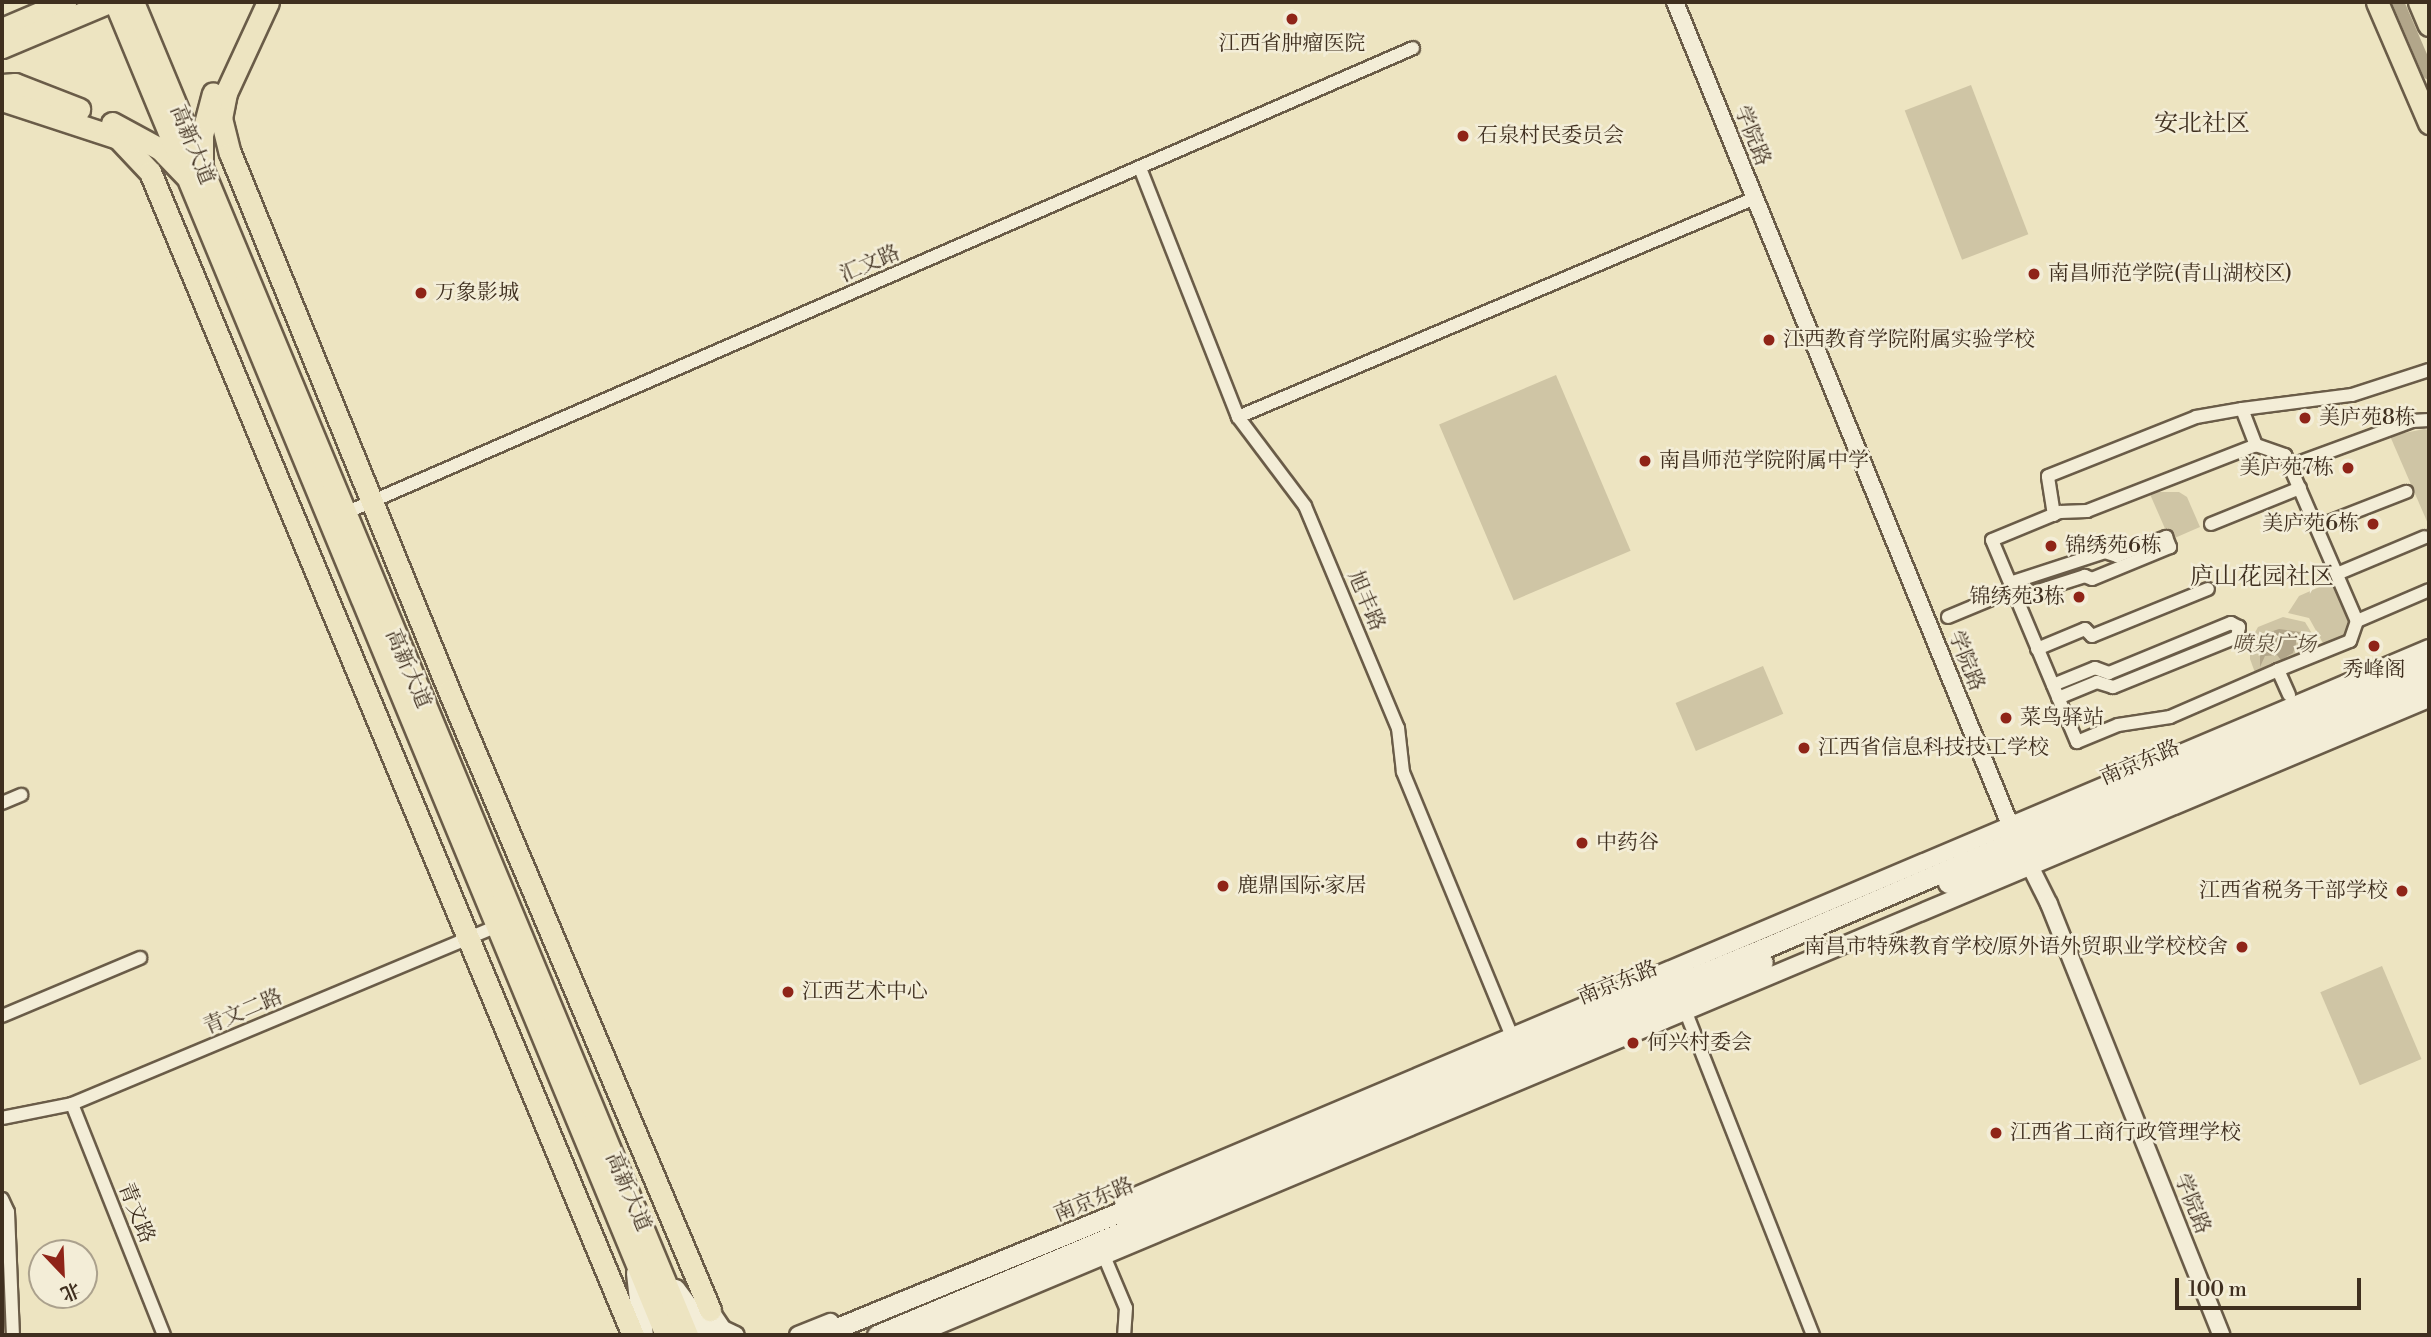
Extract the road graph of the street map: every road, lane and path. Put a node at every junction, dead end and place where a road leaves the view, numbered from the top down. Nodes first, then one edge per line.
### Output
1 (65, 2) edge
2 (109, 2) edge
3 (115, 2) edge
4 (132, 2) edge
5 (252, 2) edge
6 (268, 2) edge
7 (1675, 2) edge
8 (2377, 2) edge
9 (2419, 2) edge
10 (2429, 25) edge
11 (2, 29) edge
12 (2, 47) edge
13 (1413, 48) dead end
14 (2, 85) edge
15 (2, 100) edge
16 (2429, 123) edge
17 (1140, 168) junction
18 (194, 173) junction
19 (1755, 198) junction
20 (2429, 370) edge
21 (2242, 409) junction
22 (1238, 417) junction
23 (2429, 420) edge
24 (2256, 445) junction
25 (2290, 466) junction
26 (2300, 488) junction
27 (2406, 492) dead end
28 (374, 500) junction
29 (343, 514) junction
30 (2054, 515) junction
31 (2211, 524) dead end
32 (2316, 527) junction
33 (2425, 537) dead end
34 (2337, 574) junction
35 (2208, 589) dead end
36 (2013, 590) junction
37 (2429, 590) edge
38 (1948, 617) dead end
39 (2357, 621) junction
40 (2429, 648) edge
41 (2038, 649) junction
42 (2429, 664) edge
43 (2278, 670) junction
44 (2429, 682) edge
45 (2053, 685) junction
46 (2289, 695) dead end
47 (2059, 698) junction
48 (2429, 699) edge
49 (21, 795) dead end
50 (2, 803) edge
51 (2020, 846) junction
52 (495, 927) junction
53 (471, 937) junction
54 (140, 958) dead end
55 (1683, 1005) junction
56 (2, 1016) edge
57 (1517, 1050) junction
58 (72, 1104) junction
59 (2, 1118) edge
60 (2, 1199) edge
61 (1104, 1255) junction
62 (645, 1262) junction
63 (710, 1310) joint
64 (922, 1332) edge
65 (13, 1335) edge
66 (164, 1335) edge
67 (633, 1335) edge
68 (643, 1335) edge
69 (666, 1335) edge
70 (687, 1335) edge
71 (709, 1335) edge
72 (736, 1335) edge
73 (798, 1335) edge
74 (820, 1335) edge
75 (877, 1335) edge
76 (894, 1335) edge
77 (1124, 1335) edge
78 (1813, 1335) edge
79 (2221, 1335) edge

1 - 11 main road
2 - 12 main road
3 - 18 main road, 高新大道
4 - 18 main road, 高新大道
5 - 18 main road
6 - 28 main road
7 - 19 street, 学院路
8 - 16 main road
9 - 10 main road
13 - 17 street, 汇文路
14 - 18 main road
15 - 53 main road
17 - 22 street, 旭丰路
17 - 28 street, 汇文路
18 - 29 main road, 高新大道
18 - 52 main road, 高新大道
19 - 22 street
19 - 51 street, 学院路
20 - 21 street
21 - 24 street
21 - 30 street
22 - 57 street, 旭丰路
23 - 25 street
24 - 25 street
24 - 30 street
25 - 26 street
26 - 31 street
26 - 32 street
27 - 32 street
28 - 29 street, 汇文路
28 - 63 main road
29 - 62 main road, 高新大道
30 - 36 street
32 - 34 street
33 - 34 street
34 - 39 street
35 - 41 street
36 - 36 street
36 - 38 street
36 - 41 street
37 - 39 street
39 - 43 street
40 - 51 street
41 - 45 street
42 - 51 main road, 南京东路
43 - 46 street
43 - 47 street
44 - 51 main road, 南京东路
45 - 47 street
45 - 47 street
48 - 51 street
49 - 50 street
51 - 55 main road, 南京东路
51 - 57 main road, 南京东路
51 - 79 street, 学院路
52 - 53 street, 青文二路
52 - 62 main road, 高新大道
53 - 58 street, 青文二路
53 - 67 main road
54 - 56 street
55 - 57 main road, 南京东路
55 - 61 street
55 - 78 street
57 - 73 street
57 - 74 main road, 南京东路
57 - 75 main road, 南京东路
58 - 59 street, 青文二路
58 - 66 street, 青文路
60 - 65 street
61 - 64 street
61 - 77 street
62 - 68 main road
62 - 69 main road, 高新大道
62 - 70 main road, 高新大道
62 - 71 main road
63 - 72 street
64 - 76 street

